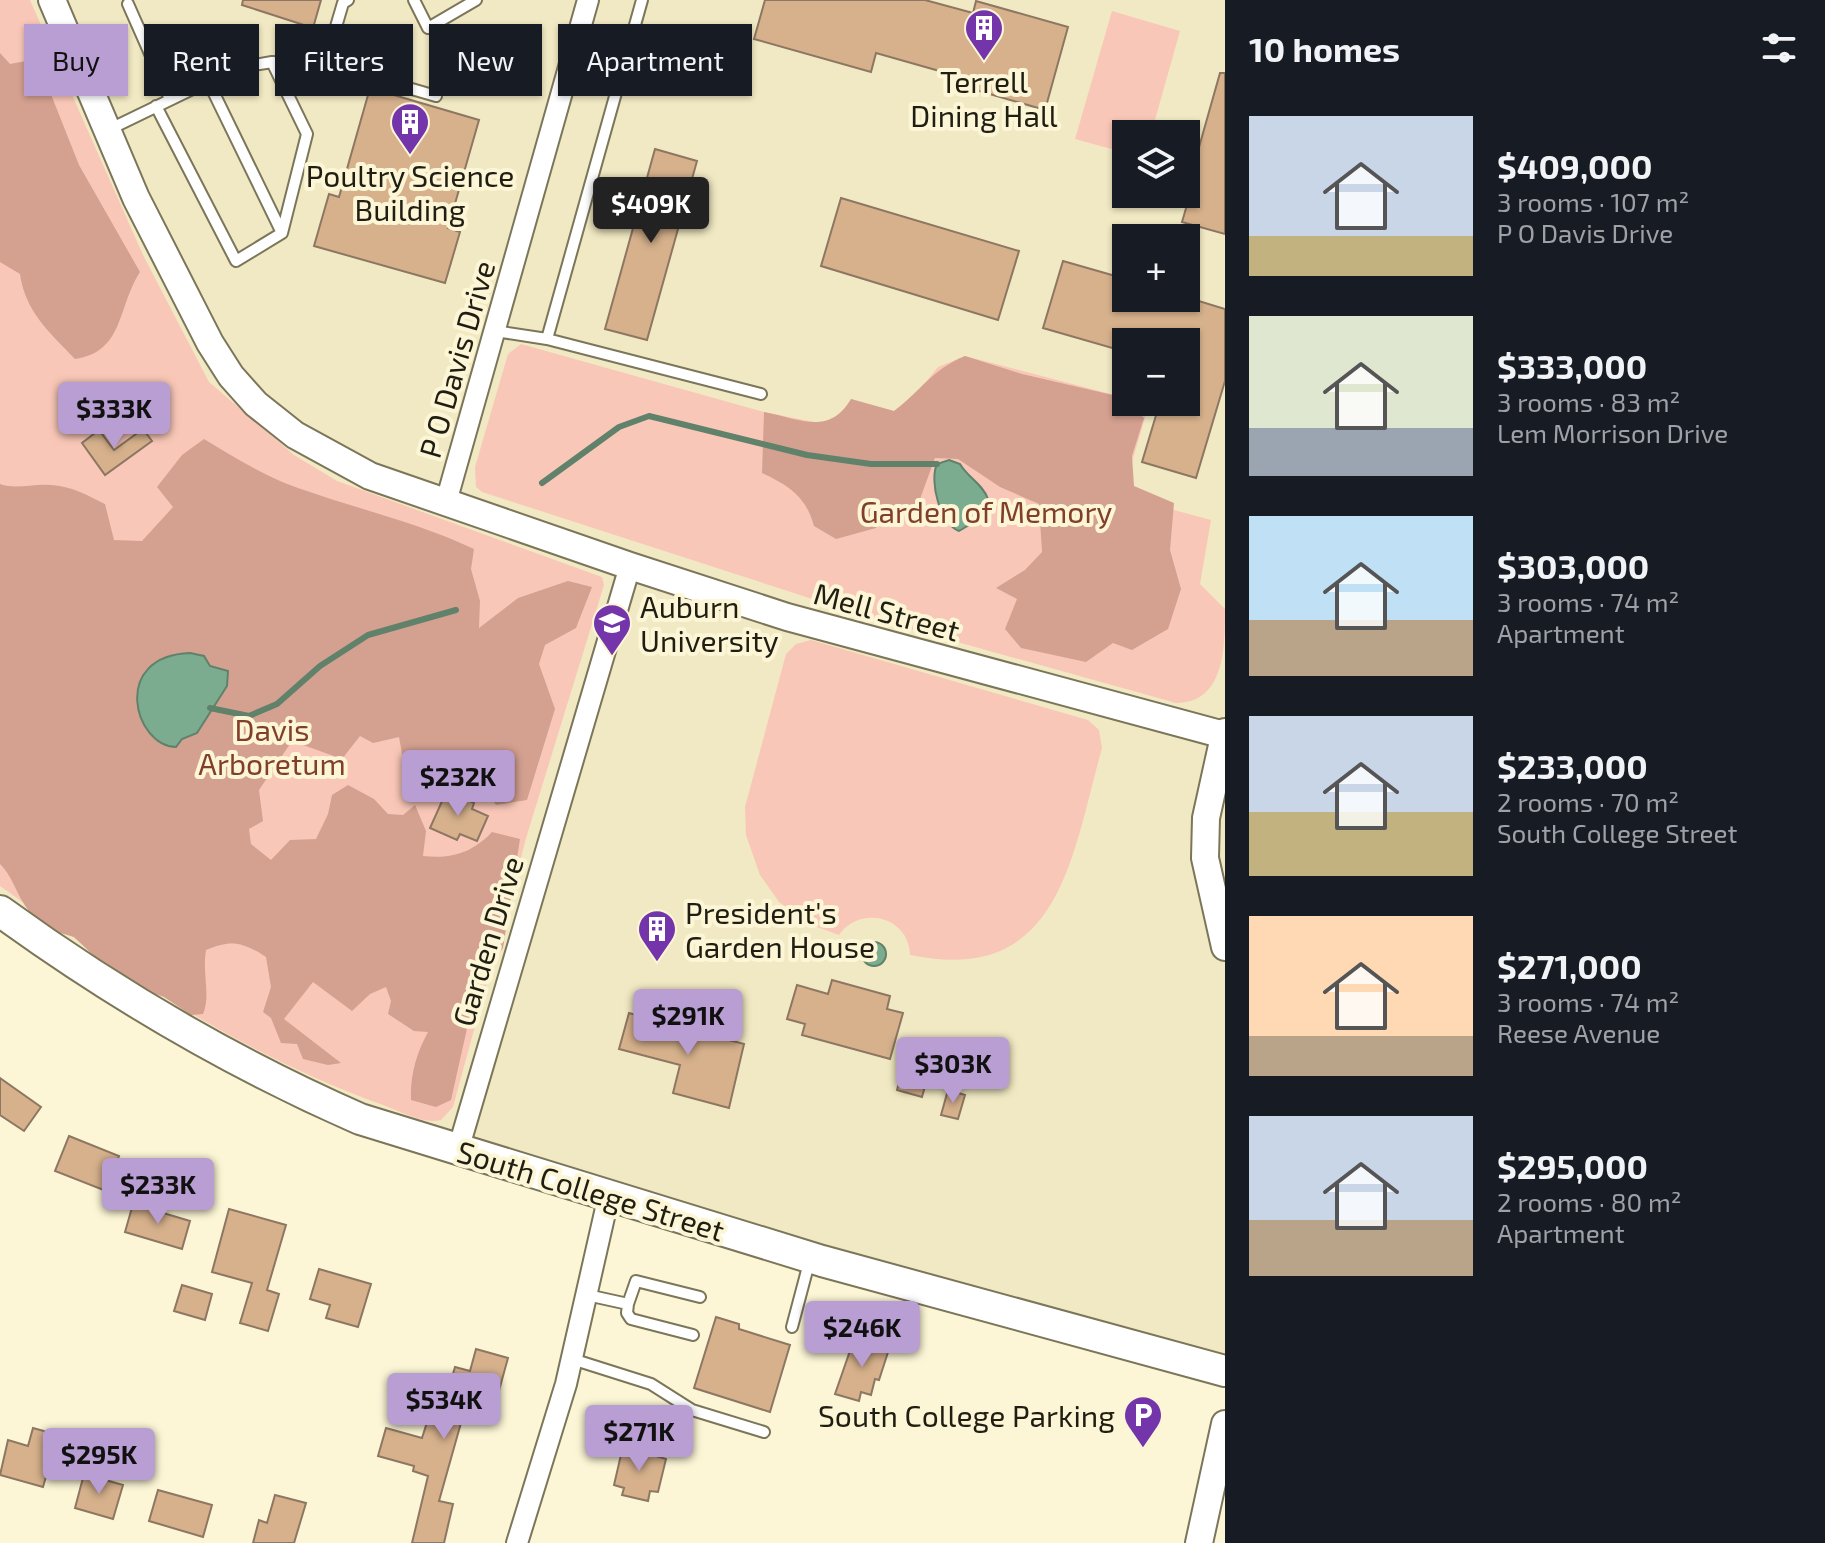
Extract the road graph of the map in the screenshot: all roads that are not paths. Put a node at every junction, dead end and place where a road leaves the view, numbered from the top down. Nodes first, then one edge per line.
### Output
1 (52, 0) edge
2 (348, 0) edge
3 (414, 0) edge
4 (476, 0) edge
5 (588, 0) edge
6 (642, 0) edge
7 (128, 4) dead end
8 (337, 24) edge
9 (272, 62) junction
10 (275, 62) edge
11 (259, 64) edge
12 (176, 96) edge
13 (215, 96) edge
14 (170, 99) junction
15 (156, 106) junction
16 (108, 130) junction
17 (282, 233) junction
18 (495, 331) junction
19 (547, 339) junction
20 (761, 394) dead end
21 (446, 502) junction
22 (630, 566) junction
23 (1225, 734) edge
24 (0, 911) edge
25 (1225, 947) edge
26 (458, 1150) junction
27 (609, 1195) junction
28 (811, 1257) junction
29 (587, 1295) junction
30 (700, 1297) dead end
31 (628, 1304) junction
32 (792, 1327) dead end
33 (693, 1335) dead end
34 (572, 1359) junction
35 (1225, 1371) edge
36 (1225, 1424) edge
37 (764, 1432) dead end
38 (517, 1543) edge
39 (1199, 1543) edge

1 - 16 street, Mell Street
2 - 8 lane
3 - 4 lane
5 - 18 street, P O Davis Drive
6 - 19 lane
7 - 14 lane
9 - 10 lane
9 - 11 lane
9 - 17 lane
12 - 14 lane
13 - 17 lane
14 - 15 lane
15 - 16 lane
15 - 17 lane
16 - 21 street, Mell Street
18 - 19 lane
18 - 21 street, P O Davis Drive
19 - 20 lane
21 - 22 street, Mell Street
22 - 23 street, Mell Street
22 - 26 street, Garden Drive
23 - 25 street
24 - 26 main road, South College Street
26 - 27 main road, South College Street
27 - 28 main road, South College Street
27 - 29 street
28 - 32 lane
28 - 35 main road, South College Street
29 - 31 lane
29 - 34 street
30 - 31 lane
31 - 33 lane
34 - 37 lane
34 - 38 street
36 - 39 street

